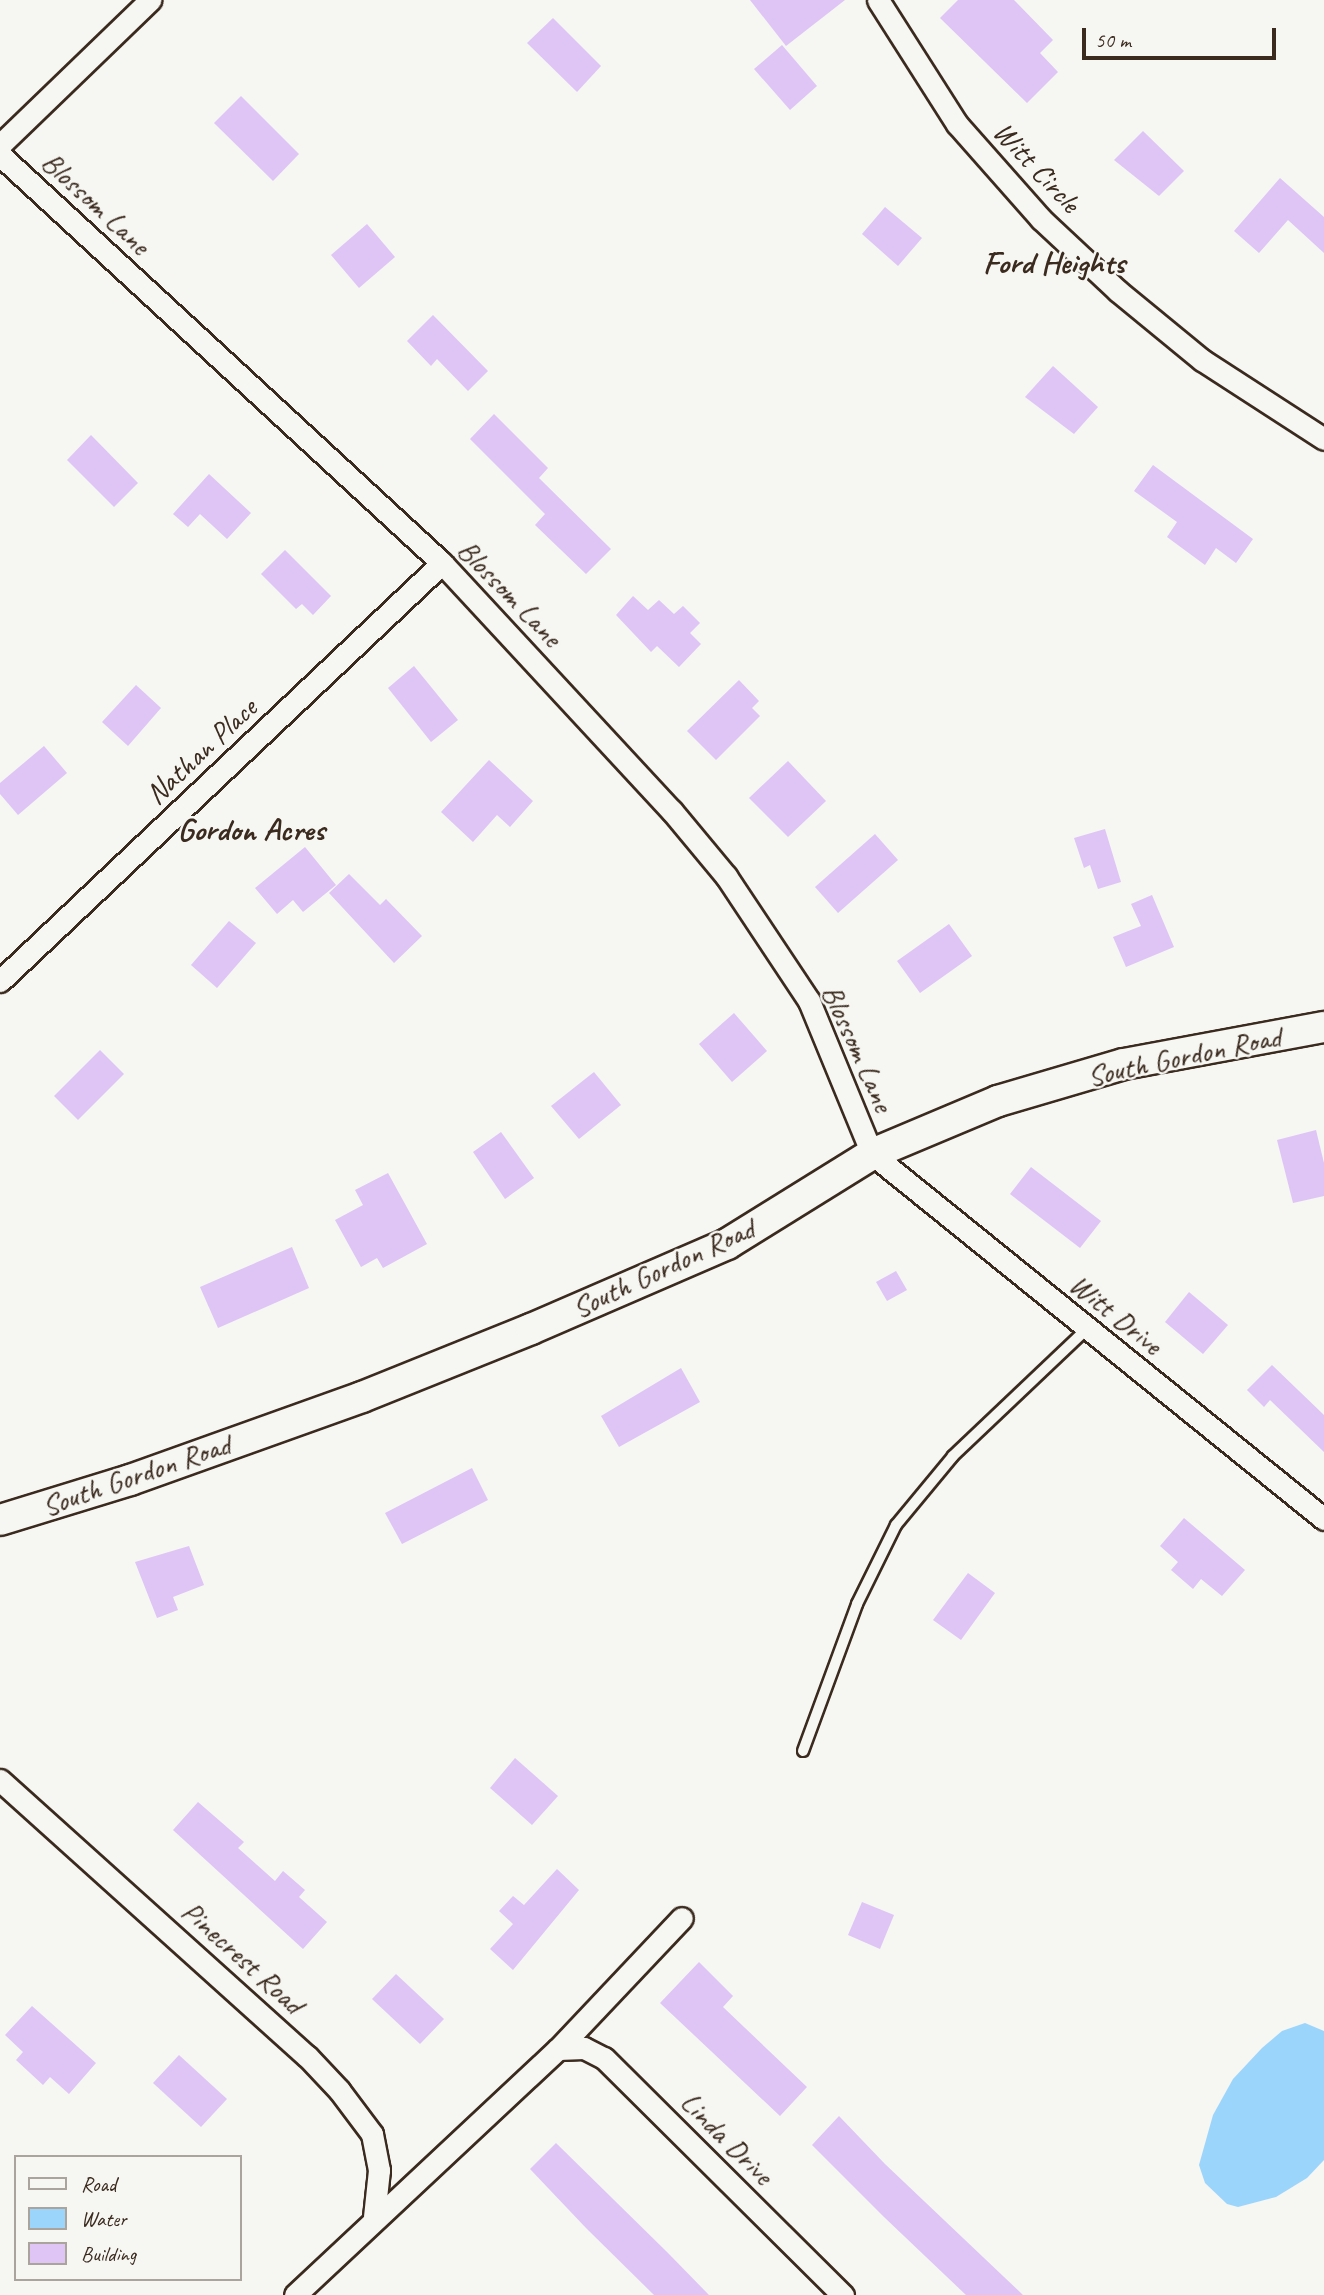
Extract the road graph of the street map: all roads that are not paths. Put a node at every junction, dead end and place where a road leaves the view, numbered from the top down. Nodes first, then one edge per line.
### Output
1 (150, 0) edge
2 (878, 0) edge
3 (0, 145) edge
4 (0, 155) edge
5 (1324, 439) edge
6 (442, 563) junction
7 (0, 981) edge
8 (1324, 1027) edge
9 (872, 1154) junction
10 (1087, 1329) junction
11 (1324, 1519) edge
12 (0, 1520) edge
13 (803, 1751) dead end
14 (0, 1780) edge
15 (682, 1918) dead end
16 (558, 2049) junction
17 (373, 2217) junction
18 (295, 2295) edge
19 (843, 2295) edge

1 - 3 street
2 - 5 street, Witt Circle
4 - 6 street, Blossom Lane
6 - 7 street, Nathan Place
6 - 9 street, Blossom Lane
8 - 9 street, South Gordon Road
9 - 10 street, Witt Drive
9 - 12 street, South Gordon Road
10 - 11 street, Witt Drive
10 - 13 lane
14 - 17 street, Pinecrest Road
15 - 16 street
16 - 17 street
16 - 19 street, Linda Drive
17 - 18 street

